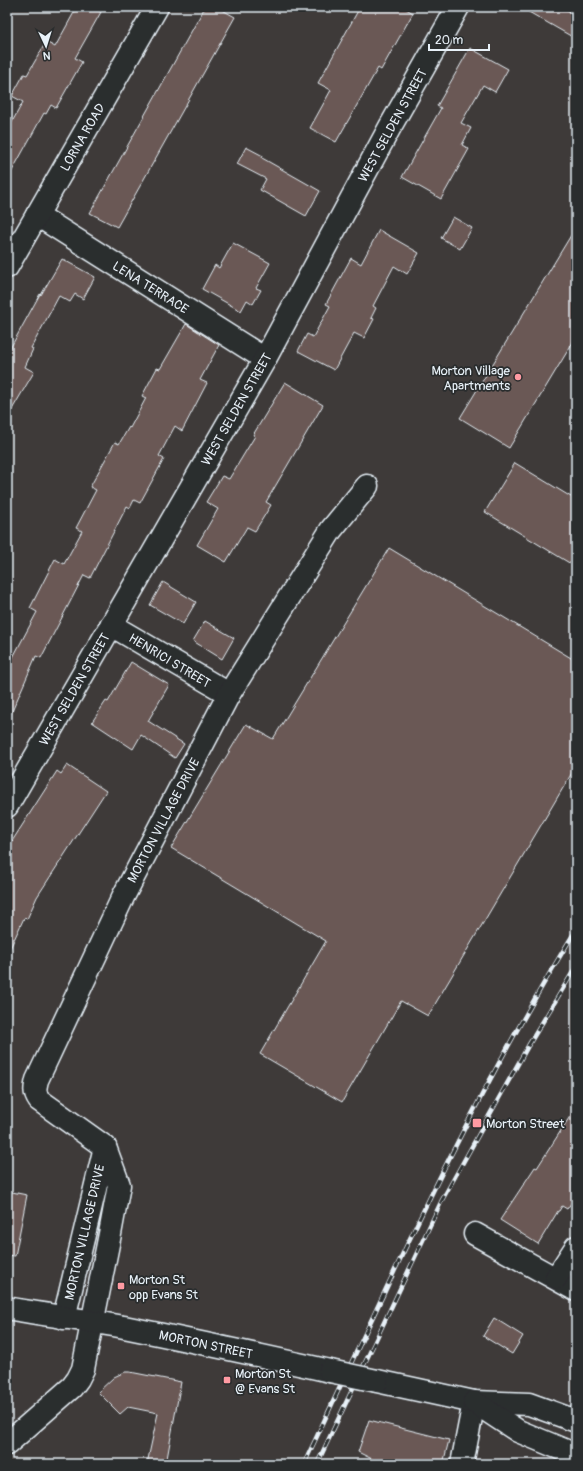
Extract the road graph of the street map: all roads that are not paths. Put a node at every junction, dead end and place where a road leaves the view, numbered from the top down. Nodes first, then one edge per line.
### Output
1 (157, 7) edge
2 (458, 7) edge
3 (37, 215) junction
4 (7, 267) edge
5 (265, 359) junction
6 (366, 486) dead end
7 (111, 625) junction
8 (229, 694) junction
9 (7, 806) edge
10 (105, 1147) junction
11 (475, 1234) dead end
12 (576, 1247) edge
13 (556, 1278) junction
14 (576, 1290) edge
15 (7, 1308) edge
16 (64, 1318) junction
17 (92, 1322) junction
18 (474, 1402) junction
19 (576, 1421) edge
20 (7, 1444) edge
21 (576, 1455) edge
22 (462, 1464) edge

1 - 3 main road, LORNA ROAD
2 - 5 main road, WEST SELDEN STREET
3 - 4 main road, LORNA ROAD
3 - 5 main road, LENA TERRACE
5 - 7 main road, WEST SELDEN STREET
6 - 8 main road, MORTON VILLAGE DRIVE
7 - 8 main road, HENRICI STREET
7 - 9 main road, WEST SELDEN STREET
8 - 10 main road, MORTON VILLAGE DRIVE
10 - 16 main road, MORTON VILLAGE DRIVE
10 - 17 main road, MORTON VILLAGE DRIVE
11 - 13 main road
12 - 13 main road
13 - 14 main road
15 - 16 main road, MORTON STREET
16 - 17 main road, MORTON STREET
17 - 18 main road, MORTON STREET, bridge
17 - 20 main road, MORTON VILLAGE DRIVE
18 - 19 main road, MORTON STREET
18 - 21 main road, MORTON STREET
18 - 22 main road

